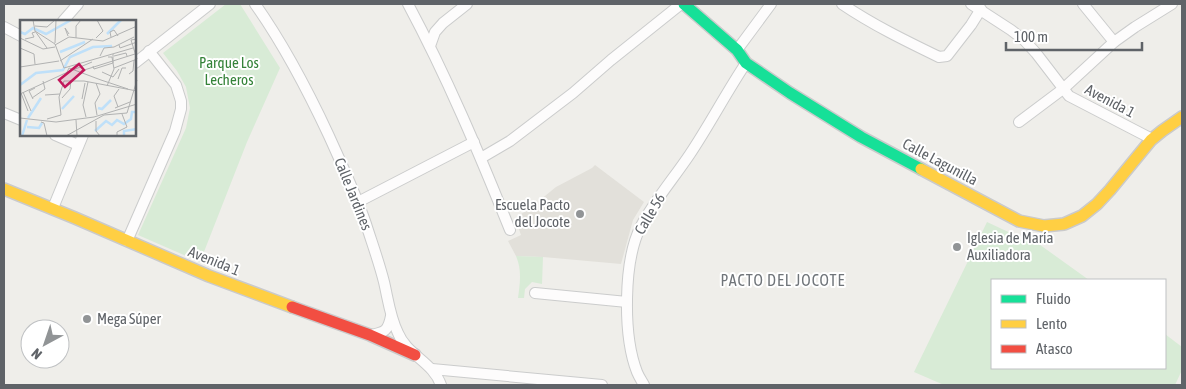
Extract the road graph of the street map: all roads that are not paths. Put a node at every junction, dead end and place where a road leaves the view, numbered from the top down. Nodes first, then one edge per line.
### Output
1 (78, 4) edge
2 (210, 4) edge
3 (255, 4) edge
4 (408, 4) edge
5 (467, 4) edge
6 (772, 4) edge
7 (842, 4) edge
8 (1083, 4) edge
9 (689, 5) edge
10 (1168, 5) edge
11 (976, 6) edge
12 (64, 20) edge
13 (4, 27) edge
14 (20, 35) edge
15 (1114, 42) junction
16 (430, 46) junction
17 (737, 50) junction
18 (149, 51) junction
19 (136, 62) edge
20 (746, 63) junction
21 (1062, 89) junction
22 (4, 113) edge
23 (1182, 117) edge
24 (20, 120) edge
25 (1019, 122) dead end
26 (57, 136) edge
27 (83, 136) edge
28 (1152, 139) junction
29 (474, 142) junction
30 (78, 146) junction
31 (481, 158) junction
32 (4, 189) edge
33 (358, 202) junction
34 (52, 208) junction
35 (510, 230) dead end
36 (127, 240) junction
37 (535, 293) dead end
38 (627, 302) junction
39 (391, 315) junction
40 (371, 335) junction
41 (416, 355) junction
42 (432, 369) junction
43 (441, 385) edge
44 (602, 385) edge
45 (644, 385) edge

1 - 12 street
2 - 18 street
3 - 33 street, Calle Jardines
4 - 16 street
5 - 16 street
6 - 17 street
7 - 11 street
8 - 15 street
9 - 17 street, Calle Lagunilla
9 - 31 street
10 - 15 street
11 - 21 street, Avenida 1
13 - 14 street
15 - 21 street
16 - 29 street
17 - 20 street, Calle Lagunilla
18 - 19 street
18 - 36 street
20 - 28 street, Calle Lagunilla
20 - 38 street, Calle 56
21 - 25 street
21 - 28 street, Avenida 1
22 - 24 street
23 - 28 street, Calle Lagunilla
26 - 30 street
27 - 30 street
29 - 31 street
29 - 33 street
30 - 34 street
31 - 35 street
32 - 34 street, Avenida 1
33 - 39 street, Calle Jardines
34 - 36 street, Avenida 1
36 - 40 street, Avenida 1
37 - 38 street
38 - 45 street, Calle 56
39 - 40 street
39 - 41 street, Calle Jardines
40 - 41 street, Avenida 1
41 - 42 street, Calle Jardines
42 - 43 street, Calle Jardines
42 - 44 street

